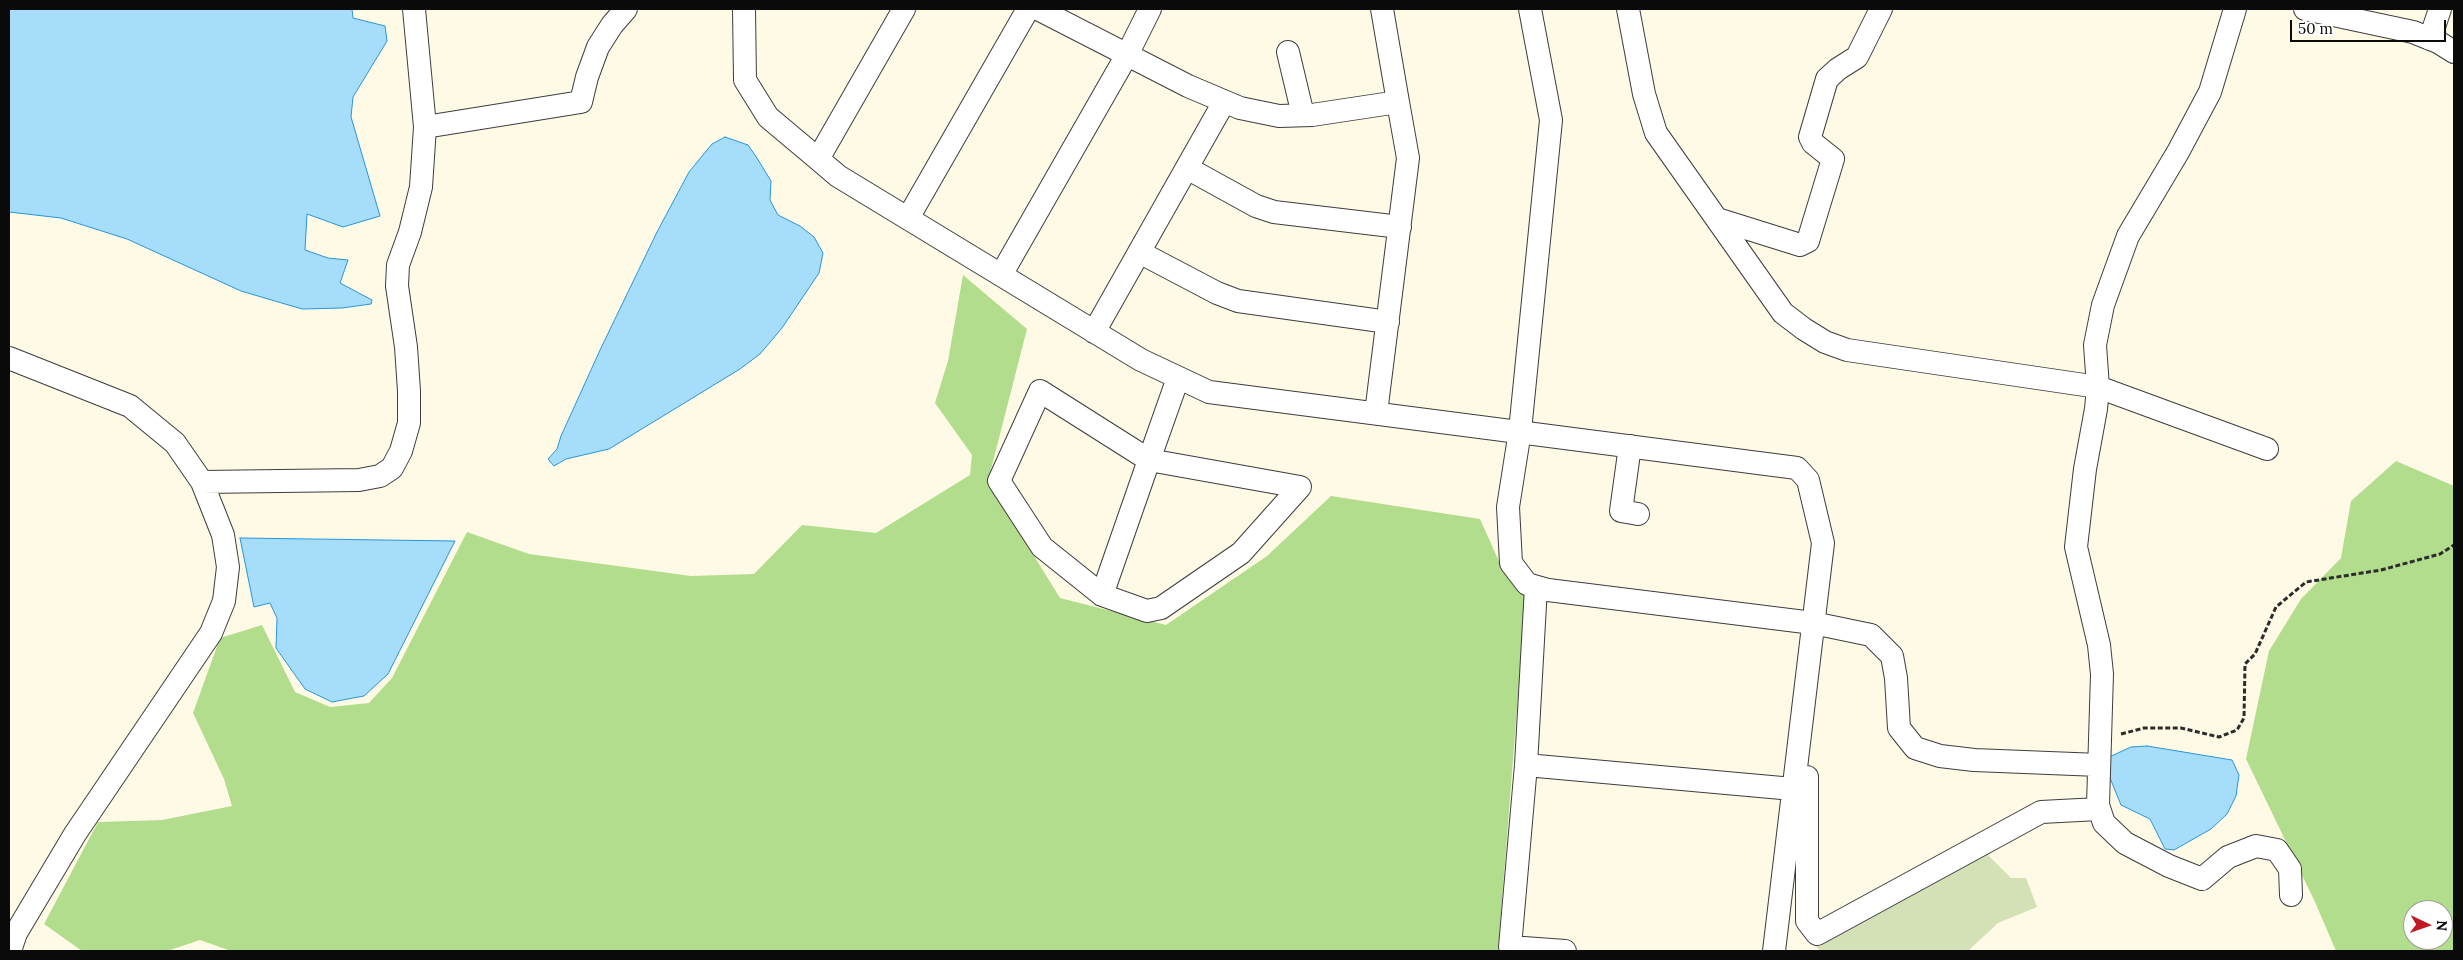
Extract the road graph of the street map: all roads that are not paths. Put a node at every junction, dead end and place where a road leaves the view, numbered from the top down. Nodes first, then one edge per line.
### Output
1 (414, 9) edge
2 (626, 9) edge
3 (744, 9) edge
4 (904, 9) edge
5 (1028, 9) edge
6 (1038, 9) edge
7 (1150, 9) edge
8 (1382, 9) edge
9 (1530, 9) edge
10 (1628, 9) edge
11 (1881, 9) edge
12 (2235, 9) edge
13 (2305, 9) edge
14 (2440, 9) edge
15 (2430, 38) junction
16 (1288, 52) dead end
17 (2454, 52) edge
18 (1128, 53) junction
19 (1224, 102) junction
20 (1398, 102) junction
21 (1303, 116) junction
22 (425, 127) junction
23 (818, 159) junction
24 (1187, 168) junction
25 (908, 218) junction
26 (1717, 219) junction
27 (1400, 227) junction
28 (1139, 252) junction
29 (1001, 275) junction
30 (1388, 322) junction
31 (1094, 332) junction
32 (9, 358) edge
33 (1178, 378) junction
34 (2098, 387) junction
35 (1376, 413) junction
36 (1520, 431) junction
37 (1630, 446) junction
38 (2267, 449) dead end
39 (1149, 460) junction
40 (202, 482) junction
41 (1638, 514) dead end
42 (1536, 587) junction
43 (1102, 595) junction
44 (1813, 624) junction
45 (1807, 670) junction
46 (2099, 757) junction
47 (1526, 765) junction
48 (1793, 789) junction
49 (2099, 808) junction
50 (2291, 895) dead end
51 (12, 938) edge
52 (1510, 949) edge
53 (1565, 951) edge
54 (1774, 951) edge

1 - 22 street
2 - 22 street
3 - 23 street
4 - 23 street
5 - 25 street
6 - 18 street
7 - 18 street
8 - 20 street
9 - 36 street
10 - 26 street
11 - 26 street
12 - 34 street
13 - 15 street
14 - 15 street
15 - 17 street
16 - 21 street
18 - 19 street
18 - 29 street
19 - 21 street
19 - 24 street
20 - 21 street
20 - 27 street
22 - 40 street
23 - 25 street
24 - 27 street
24 - 28 street
25 - 29 street
26 - 34 street
27 - 30 street
28 - 30 street
28 - 31 street
29 - 31 street
30 - 35 street
31 - 33 street
32 - 40 street
33 - 35 street
33 - 39 street
34 - 38 street
34 - 46 street
35 - 36 street
36 - 37 street
36 - 42 street
37 - 41 street
37 - 44 street
39 - 43 street
39 - 43 street
39 - 43 street
40 - 51 street
42 - 44 street
42 - 47 street
44 - 45 street
44 - 46 street
45 - 48 street
45 - 49 street
46 - 49 street
47 - 48 street
47 - 52 street
48 - 54 street
49 - 50 street
52 - 53 street

